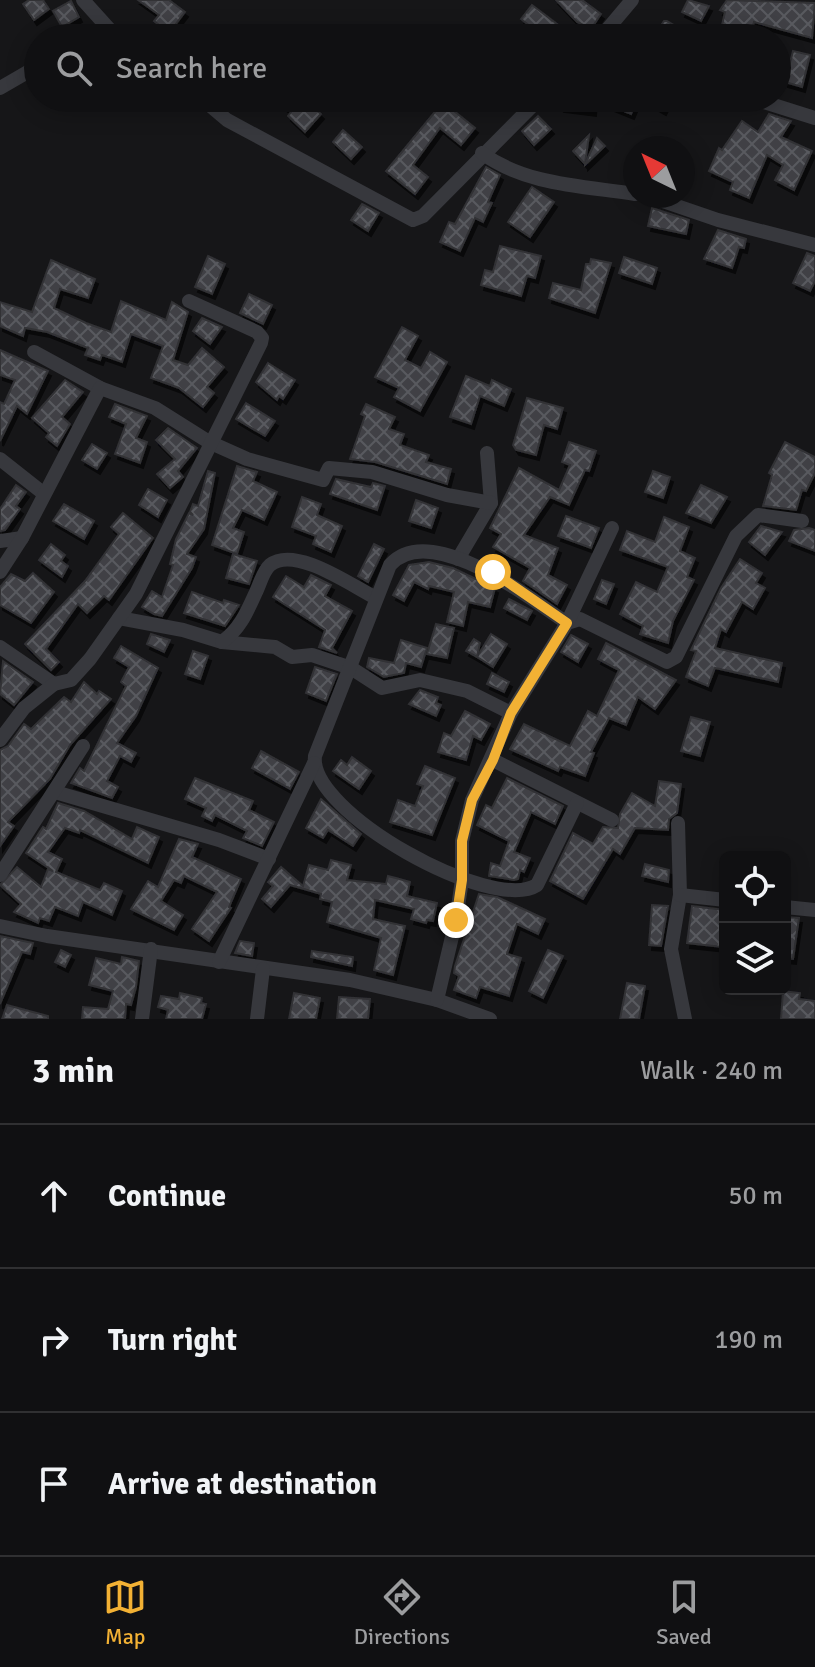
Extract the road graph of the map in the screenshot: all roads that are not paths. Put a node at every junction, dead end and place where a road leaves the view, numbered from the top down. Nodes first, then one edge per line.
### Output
1 (83, 0) edge
2 (632, 0) edge
3 (105, 24) edge
4 (612, 24) edge
5 (24, 74) edge
6 (0, 88) edge
7 (791, 110) edge
8 (218, 112) edge
9 (525, 112) edge
10 (815, 118) edge
11 (482, 153) junction
12 (623, 192) edge
13 (683, 208) edge
14 (815, 245) edge
15 (189, 301) dead end
16 (34, 352) dead end
17 (100, 388) junction
18 (209, 442) junction
19 (487, 453) dead end
20 (0, 459) edge
21 (43, 493) junction
22 (491, 503) junction
23 (802, 521) dead end
24 (612, 528) dead end
25 (22, 538) junction
26 (0, 541) edge
27 (458, 559) junction
28 (0, 572) edge
29 (376, 598) junction
30 (119, 618) junction
31 (567, 623) junction
32 (222, 642) junction
33 (0, 647) edge
34 (351, 668) junction
35 (54, 684) junction
36 (511, 713) junction
37 (0, 740) edge
38 (83, 746) dead end
39 (493, 760) junction
40 (314, 763) junction
41 (55, 792) junction
42 (577, 803) junction
43 (612, 820) dead end
44 (678, 823) dead end
45 (269, 859) junction
46 (0, 875) edge
47 (462, 880) junction
48 (680, 895) junction
49 (719, 899) edge
50 (791, 908) edge
51 (815, 910) edge
52 (0, 926) edge
53 (151, 949) junction
54 (219, 962) junction
55 (263, 969) junction
56 (437, 1000) junction
57 (142, 1019) edge
58 (257, 1019) edge
59 (490, 1019) edge
60 (685, 1019) edge

1 - 3 street
2 - 4 street
5 - 6 street
7 - 10 street
8 - 11 street
9 - 11 street
11 - 12 street
13 - 14 street
15 - 18 street
16 - 17 street
17 - 18 street
17 - 21 street
18 - 22 street
18 - 30 street
19 - 22 street
20 - 21 street
21 - 25 street
22 - 27 street
23 - 31 street
24 - 31 street
25 - 26 street
25 - 28 street
27 - 29 street
27 - 31 street
29 - 32 street
29 - 34 street
30 - 32 street
30 - 35 street
31 - 36 street
32 - 34 street
33 - 35 street
34 - 36 street
34 - 40 street
35 - 37 street
36 - 39 street
38 - 41 street
39 - 42 street
39 - 47 street
40 - 45 street
40 - 47 street
41 - 45 street
41 - 46 street
42 - 43 street
42 - 47 street
44 - 48 street
45 - 54 street
47 - 56 street
48 - 49 street
48 - 60 street
50 - 51 street
52 - 53 street
53 - 54 street
53 - 57 street
54 - 55 street
55 - 56 street
55 - 58 street
56 - 59 street

